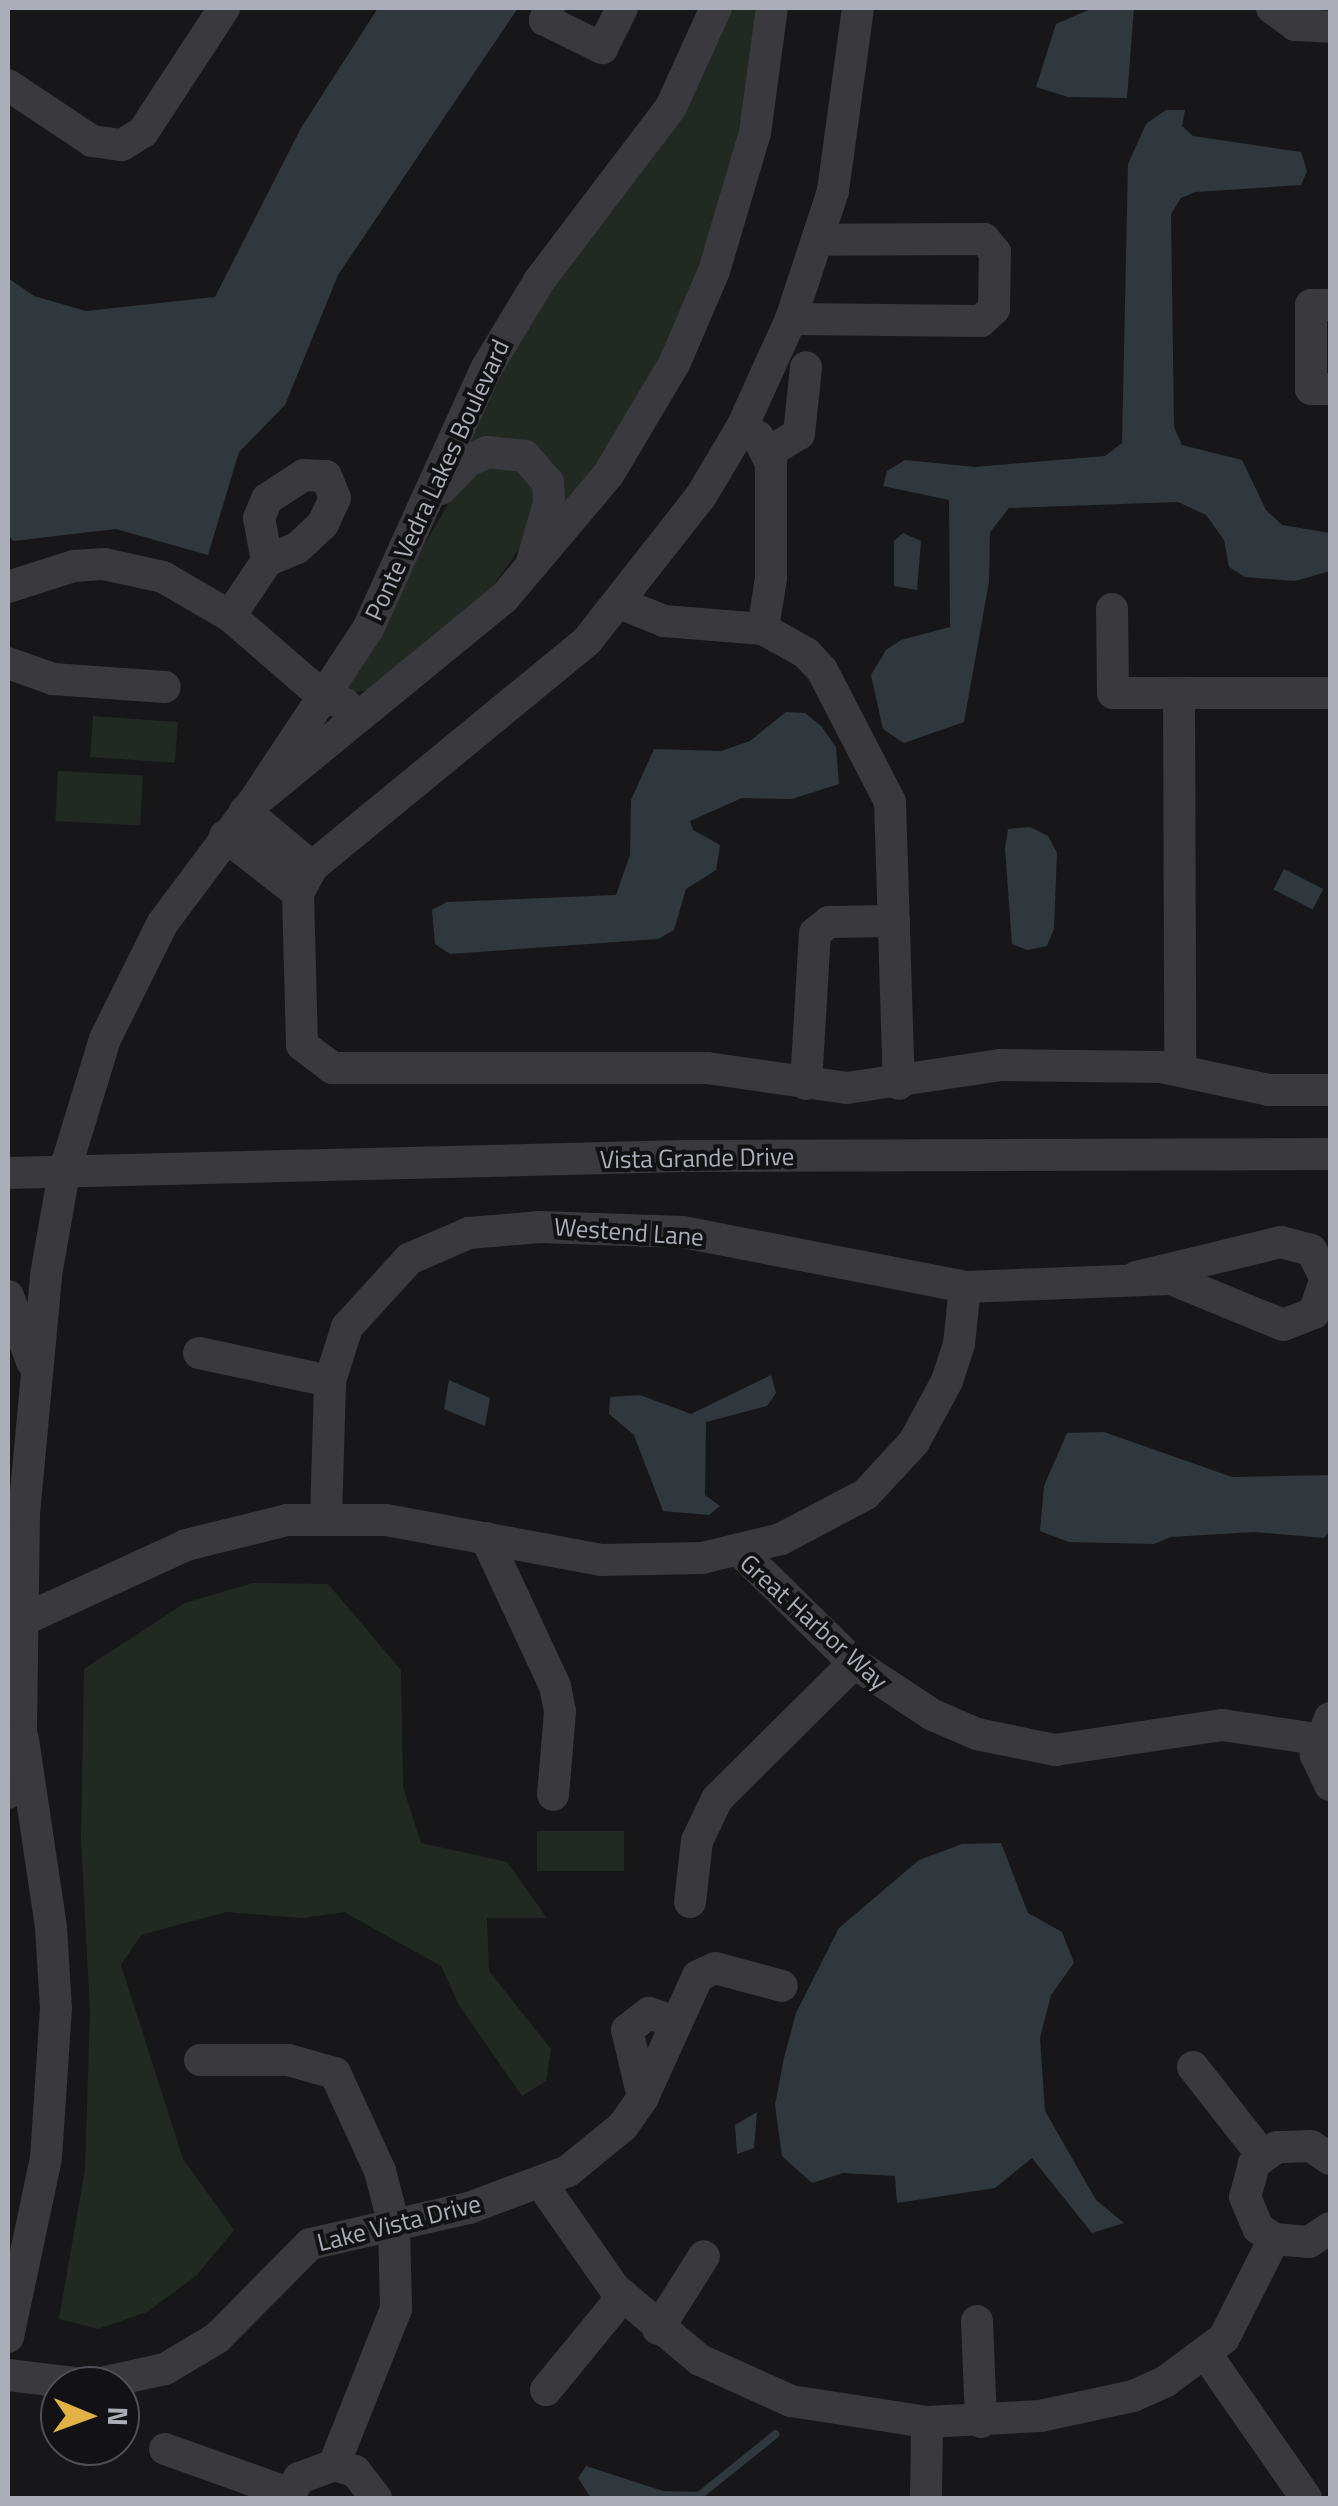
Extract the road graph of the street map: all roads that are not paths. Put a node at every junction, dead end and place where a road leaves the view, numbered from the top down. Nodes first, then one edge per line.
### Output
1 (549, 8) edge
2 (622, 8) edge
3 (716, 8) edge
4 (772, 8) edge
5 (858, 8) edge
6 (1272, 8) edge
7 (214, 10) edge
8 (1330, 27) edge
9 (8, 85) edge
10 (818, 240) junction
11 (1330, 306) edge
12 (791, 319) junction
13 (806, 366) dead end
14 (1330, 389) edge
15 (742, 427) junction
16 (768, 453) junction
17 (425, 508) junction
18 (267, 561) dead end
19 (529, 571) junction
20 (8, 587) edge
21 (622, 604) junction
22 (1112, 609) dead end
23 (230, 616) junction
24 (763, 628) junction
25 (8, 663) edge
26 (165, 687) dead end
27 (1330, 693) edge
28 (1179, 694) junction
29 (324, 697) junction
30 (384, 699) junction
31 (241, 816) junction
32 (305, 880) junction
33 (894, 922) junction
34 (1180, 1070) junction
35 (806, 1084) junction
36 (898, 1084) junction
37 (1330, 1090) edge
38 (1330, 1154) edge
39 (64, 1172) junction
40 (8, 1173) edge
41 (1136, 1277) junction
42 (965, 1287) junction
43 (1328, 1291) edge
44 (8, 1296) edge
45 (200, 1352) dead end
46 (34, 1370) junction
47 (330, 1380) junction
48 (326, 1518) junction
49 (486, 1538) junction
50 (740, 1551) junction
51 (21, 1621) junction
52 (854, 1663) junction
53 (1324, 1729) edge
54 (14, 1730) edge
55 (1330, 1784) edge
56 (8, 1793) edge
57 (553, 1794) dead end
58 (690, 1902) dead end
59 (782, 1986) dead end
60 (200, 2060) dead end
61 (1193, 2068) dead end
62 (1327, 2147) edge
63 (1262, 2155) junction
64 (541, 2183) junction
65 (394, 2224) junction
66 (1330, 2228) edge
67 (1274, 2239) junction
68 (704, 2256) dead end
69 (623, 2296) junction
70 (977, 2321) dead end
71 (658, 2329) junction
72 (8, 2337) edge
73 (1206, 2354) junction
74 (8, 2375) edge
75 (546, 2390) dead end
76 (927, 2422) junction
77 (980, 2422) junction
78 (165, 2449) dead end
79 (334, 2465) junction
80 (288, 2496) edge
81 (376, 2498) edge
82 (926, 2498) edge
83 (1306, 2498) edge

1 - 2 street
3 - 17 street, Ponte Vedra Lakes Boulevard
4 - 19 street, Ponte Vedra Lakes Boulevard
5 - 10 street
6 - 8 street
7 - 9 street
10 - 12 street
10 - 12 street
11 - 14 street
12 - 15 street
13 - 16 street
15 - 16 street
15 - 21 street
16 - 24 street
17 - 19 street
17 - 29 street, Ponte Vedra Lakes Boulevard
18 - 23 street
19 - 30 street, Ponte Vedra Lakes Boulevard
20 - 23 street
21 - 24 street
21 - 32 street
22 - 28 street
23 - 29 street
24 - 33 street
25 - 26 street
27 - 28 street
28 - 34 street
29 - 30 street
29 - 31 street, Ponte Vedra Lakes Boulevard
30 - 31 street, Ponte Vedra Lakes Boulevard
31 - 32 street
31 - 39 street, Ponte Vedra Lakes Boulevard
32 - 35 street
33 - 35 street
33 - 36 street
34 - 36 street
34 - 37 street
35 - 36 street
38 - 39 street, Vista Grande Drive
39 - 40 street, Vista Grande Drive
39 - 46 street, Ponte Vedra Lakes Boulevard
41 - 42 street, Westend Lane
41 - 43 street
41 - 43 street
42 - 47 street, Westend Lane
42 - 50 street
44 - 46 street
45 - 47 street
46 - 51 street, Ponte Vedra Lakes Boulevard
47 - 48 street, Westend Lane
48 - 49 street, Great Harbor Way
48 - 51 street, Great Harbor Way
49 - 50 street, Great Harbor Way
49 - 57 street
50 - 52 street, Great Harbor Way
51 - 54 street, Ponte Vedra Lakes Boulevard
52 - 53 street, Great Harbor Way
52 - 58 street
53 - 55 street, Great Harbor Way
54 - 56 street, Ponte Vedra Lakes Boulevard
54 - 72 street, Ponte Vedra Lakes Boulevard
59 - 64 street, Lake Vista Drive
60 - 65 street
61 - 63 street
62 - 63 street
63 - 67 street
64 - 65 street, Lake Vista Drive
64 - 69 street
65 - 74 street, Lake Vista Drive
65 - 79 street
66 - 67 street
67 - 73 street
68 - 71 street
69 - 71 street
69 - 75 street
70 - 77 street
71 - 76 street
73 - 77 street
73 - 83 street
76 - 77 street
76 - 82 street
78 - 80 street
79 - 80 street
79 - 81 street

